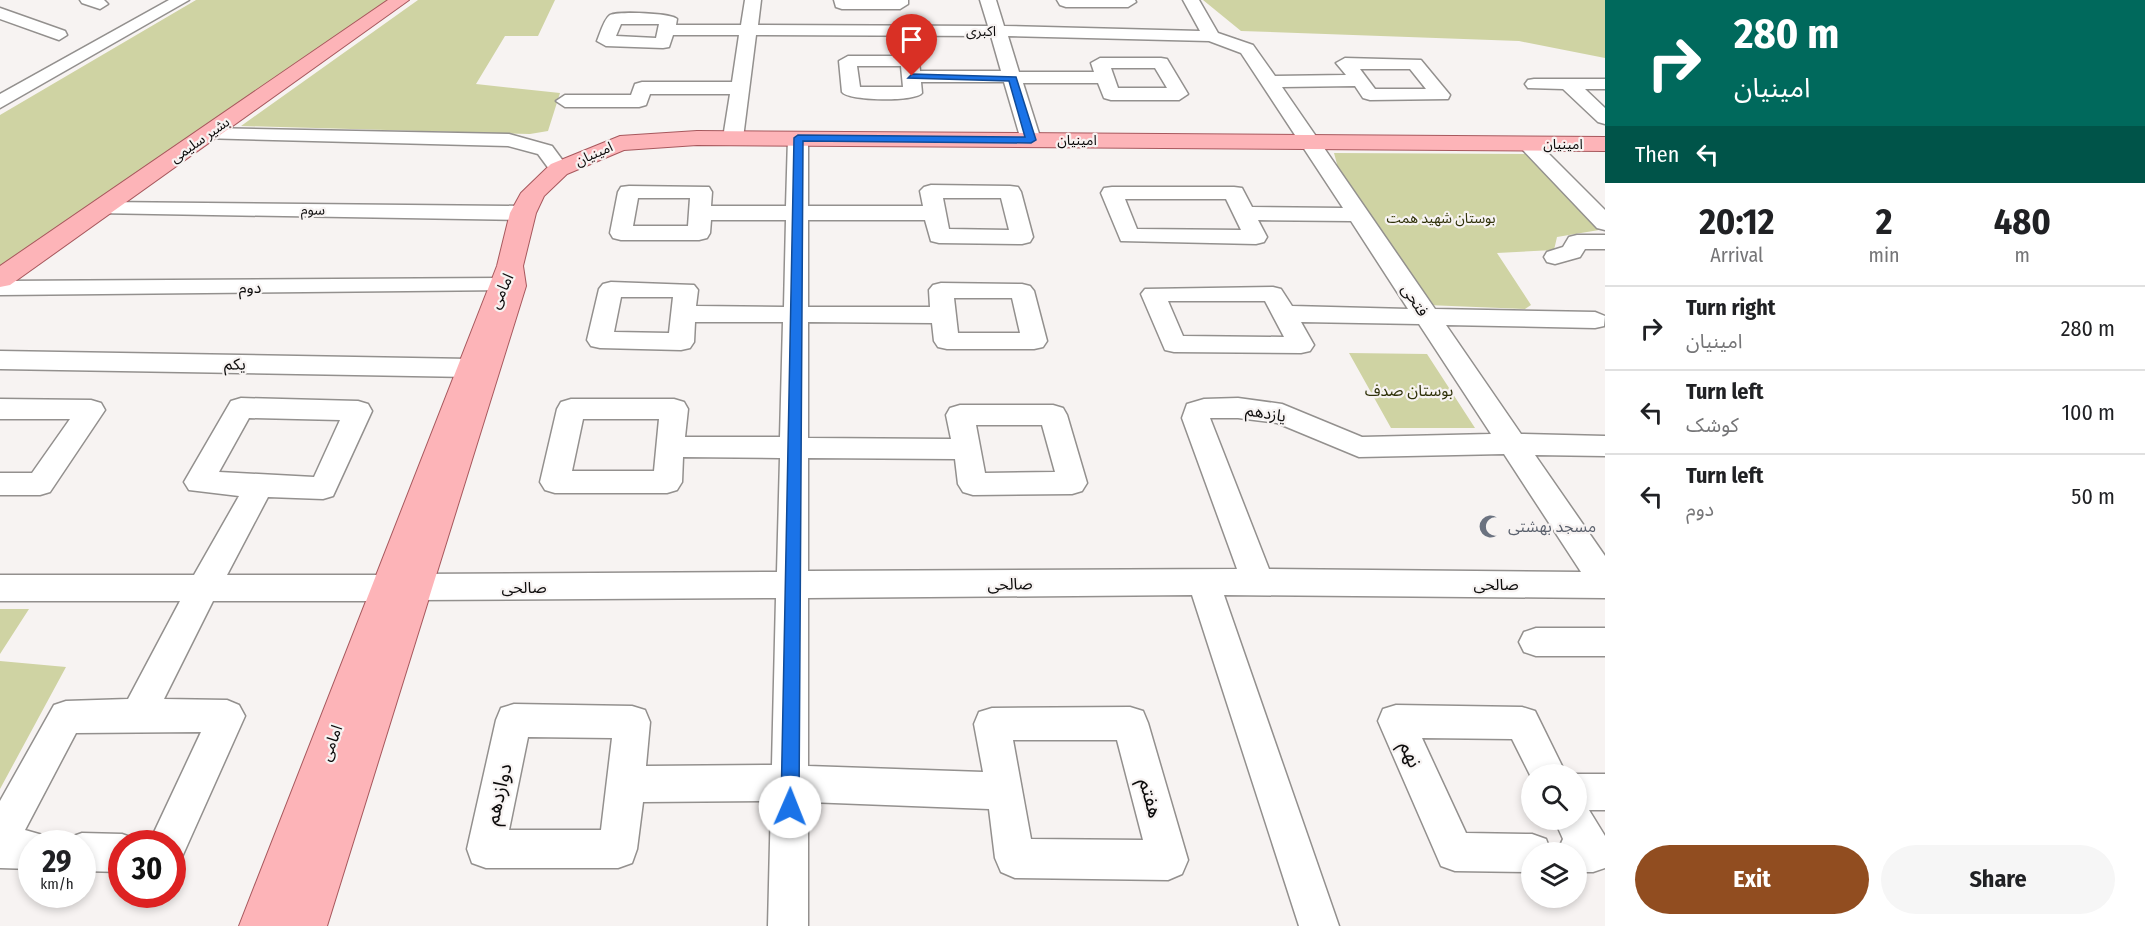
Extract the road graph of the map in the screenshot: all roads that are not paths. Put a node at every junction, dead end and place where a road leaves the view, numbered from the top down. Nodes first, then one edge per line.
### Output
1 (181, 0) edge
2 (400, 0) edge
3 (753, 0) edge
4 (842, 0) edge
5 (900, 0) edge
6 (988, 0) edge
7 (1065, 0) edge
8 (1127, 0) edge
9 (1191, 0) edge
10 (2, 15) edge
11 (667, 30) dead end
12 (750, 30) junction
13 (999, 31) junction
14 (59, 35) dead end
15 (1211, 36) junction
16 (912, 76) dead end
17 (1013, 78) junction
18 (1104, 78) dead end
19 (1360, 80) dead end
20 (1269, 82) junction
21 (1534, 84) dead end
22 (1568, 84) junction
23 (1605, 84) edge
24 (741, 88) junction
25 (565, 101) dead end
26 (0, 102) edge
27 (1605, 118) edge
28 (208, 134) junction
29 (733, 138) junction
30 (798, 138) junction
31 (1031, 140) junction
32 (1309, 142) junction
33 (1528, 144) junction
34 (1605, 144) edge
35 (559, 169) junction
36 (103, 208) junction
37 (523, 213) junction
38 (700, 213) dead end
39 (798, 213) junction
40 (935, 213) dead end
41 (1244, 213) junction
42 (1359, 215) junction
43 (1605, 224) edge
44 (1605, 242) edge
45 (1555, 257) dead end
46 (506, 276) junction
47 (0, 279) edge
48 (0, 288) edge
49 (683, 314) dead end
50 (1284, 314) junction
51 (796, 315) junction
52 (943, 315) dead end
53 (1427, 318) junction
54 (1595, 320) dead end
55 (0, 360) edge
56 (470, 368) junction
57 (0, 409) edge
58 (1512, 444) junction
59 (1605, 446) edge
60 (670, 447) junction
61 (795, 447) junction
62 (967, 449) dead end
63 (0, 484) edge
64 (260, 486) junction
65 (1204, 582) junction
66 (1258, 583) junction
67 (1605, 584) edge
68 (793, 586) junction
69 (402, 587) junction
70 (0, 588) edge
71 (203, 589) junction
72 (1536, 642) dead end
73 (1605, 642) edge
74 (138, 715) junction
75 (1543, 764) edge
76 (790, 783) junction
77 (626, 784) junction
78 (1005, 791) junction
79 (1587, 792) edge
80 (1605, 792) edge
81 (174, 830) edge
82 (0, 839) edge
83 (1587, 844) edge
84 (0, 849) edge
85 (18, 850) edge
86 (1521, 853) edge
87 (1587, 854) edge
88 (263, 926) edge
89 (303, 926) edge
90 (788, 926) edge
91 (1319, 926) edge

1 - 26 street
2 - 28 main road, بشیر سلیمی
3 - 12 street
4 - 5 street
6 - 13 street
7 - 8 street
9 - 15 street
10 - 14 street
11 - 12 street
12 - 13 street, اکبری
12 - 24 street
13 - 15 street, اکبری
13 - 17 street
15 - 20 street, فتحی
16 - 17 street
17 - 18 street
17 - 31 street
19 - 20 street
20 - 32 street, فتحی
21 - 22 street
22 - 23 street
22 - 27 street
24 - 25 street
24 - 29 street
28 - 35 street
28 - 36 main road, بشیر سلیمی
29 - 30 main road, امینیان
29 - 35 main road, امینیان
30 - 31 main road, امینیان
30 - 39 street
31 - 32 main road, امینیان
32 - 33 main road, امینیان
32 - 42 street, فتحی
33 - 34 main road, امینیان
33 - 43 street
35 - 37 main road, امینیان
36 - 37 street, سوم
36 - 47 main road, بشیر سلیمی
37 - 46 main road, امینیان
38 - 39 street
39 - 40 street
39 - 51 street
41 - 41 street
41 - 42 street
42 - 53 street, فتحی
44 - 45 street
46 - 48 street, دوم
46 - 56 main road, امامی
46 - 69 main road, امامی
49 - 51 street
50 - 50 street
50 - 53 street
51 - 52 street
51 - 61 street
53 - 54 street
53 - 58 street, فتحی
55 - 56 street, یکم
56 - 69 main road, امامی
57 - 63 street
58 - 59 street
58 - 66 street, یازدهم
58 - 67 street, فتحی
60 - 60 street
60 - 61 street
61 - 62 street
61 - 68 street
64 - 64 street
64 - 71 street
65 - 66 street, صالحی
65 - 68 street, صالحی
65 - 91 street
66 - 67 street, صالحی
68 - 69 street, صالحی
68 - 76 street
69 - 71 street, صالحی
69 - 88 main road, امامی
69 - 89 main road, امامی
70 - 71 street, صالحی
71 - 74 street
72 - 73 street
74 - 81 street
74 - 82 street
75 - 86 street, نهم
76 - 77 street
76 - 78 street
76 - 90 street
77 - 77 street, دوازدهم
78 - 78 street, هفتم
79 - 80 street
83 - 87 street
84 - 85 street

